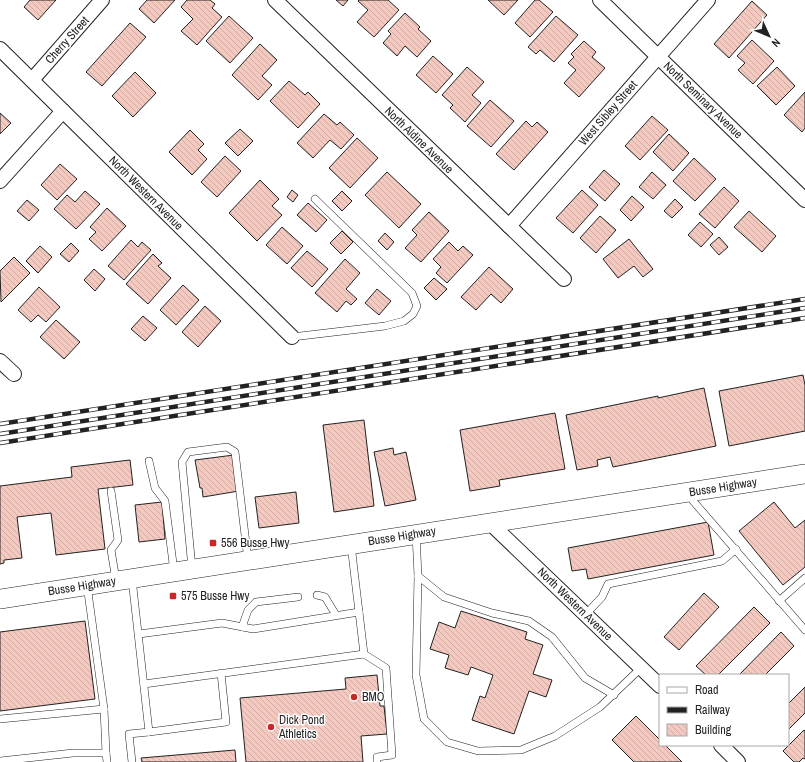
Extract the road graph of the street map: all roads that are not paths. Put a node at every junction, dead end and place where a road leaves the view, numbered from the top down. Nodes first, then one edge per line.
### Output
1 (102, 0) edge
2 (275, 0) edge
3 (600, 0) edge
4 (708, 0) edge
5 (0, 49) edge
6 (658, 56) junction
7 (32, 80) junction
8 (63, 111) junction
9 (0, 181) edge
10 (315, 199) dead end
11 (805, 200) edge
12 (509, 226) junction
13 (564, 279) dead end
14 (292, 337) joint
15 (0, 361) edge
16 (14, 374) dead end
17 (149, 461) dead end
18 (805, 474) edge
19 (111, 491) dead end
20 (686, 492) junction
21 (490, 523) junction
22 (416, 534) junction
23 (351, 544) junction
24 (736, 550) junction
25 (248, 560) junction
26 (183, 570) junction
27 (418, 576) junction
28 (805, 578) edge
29 (124, 579) junction
30 (87, 585) junction
31 (316, 595) dead end
32 (298, 597) dead end
33 (0, 599) edge
34 (779, 601) junction
35 (359, 612) junction
36 (586, 614) junction
37 (336, 615) junction
38 (242, 627) junction
39 (805, 630) edge
40 (139, 634) junction
41 (364, 654) junction
42 (642, 668) junction
43 (221, 673) junction
44 (144, 684) junction
45 (659, 685) edge
46 (614, 695) junction
47 (104, 709) junction
48 (0, 719) edge
49 (149, 732) junction
50 (721, 746) edge
51 (106, 753) junction
52 (0, 761) edge
53 (107, 762) edge
54 (132, 762) edge
55 (377, 762) edge
56 (738, 762) edge

1 - 7 street, Cherry Street
2 - 12 street, North Aldine Avenue
3 - 6 street, North Seminary Avenue
4 - 6 street, West Sibley Street
5 - 7 street, North Western Avenue
6 - 11 street, North Seminary Avenue
6 - 12 street, West Sibley Street
7 - 8 street, North Western Avenue
8 - 9 street
8 - 14 street, North Western Avenue
10 - 14 lane
12 - 13 street, North Aldine Avenue
15 - 16 street
17 - 26 lane
18 - 20 main road, Busse Highway
19 - 29 lane
20 - 21 main road, Busse Highway
20 - 24 lane
21 - 22 main road, Busse Highway
21 - 36 street, North Western Avenue
22 - 23 main road, Busse Highway
22 - 27 lane
23 - 25 main road, Busse Highway
23 - 35 lane
24 - 34 lane
24 - 36 lane
25 - 26 main road, Busse Highway
25 - 26 lane
26 - 29 main road, Busse Highway
27 - 46 lane
27 - 46 lane
28 - 34 lane
29 - 30 main road, Busse Highway
29 - 40 lane
30 - 33 main road, Busse Highway
30 - 47 lane
31 - 37 lane
32 - 38 lane
34 - 39 lane
35 - 37 lane
35 - 41 lane
36 - 42 street, North Western Avenue
37 - 38 lane
38 - 40 lane
40 - 44 lane
41 - 43 lane
41 - 55 lane
42 - 45 street, North Western Avenue
42 - 46 lane
43 - 44 lane
43 - 49 lane
44 - 49 lane
47 - 48 lane
47 - 51 lane
49 - 54 lane
50 - 56 street
51 - 52 lane
51 - 53 lane

